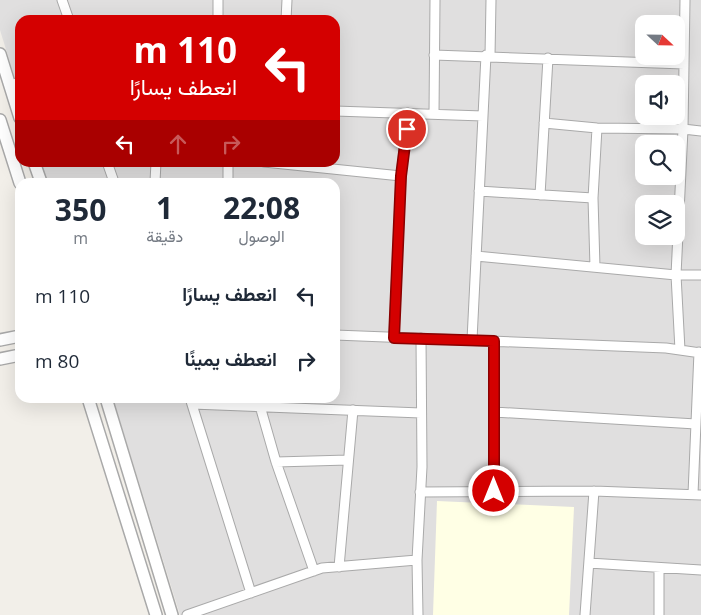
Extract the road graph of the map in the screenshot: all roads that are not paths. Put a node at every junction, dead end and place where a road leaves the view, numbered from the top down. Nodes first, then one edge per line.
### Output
1 (62, 0) edge
2 (218, 0) edge
3 (287, 0) edge
4 (436, 0) edge
5 (491, 0) edge
6 (685, 0) edge
7 (67, 15) edge
8 (218, 15) edge
9 (286, 15) edge
10 (685, 15) edge
11 (0, 54) edge
12 (434, 55) junction
13 (488, 56) junction
14 (548, 58) junction
15 (635, 62) edge
16 (684, 65) edge
17 (15, 84) edge
18 (340, 111) edge
19 (408, 114) junction
20 (434, 114) junction
21 (483, 116) junction
22 (0, 120) edge
23 (544, 123) junction
24 (597, 128) junction
25 (683, 129) junction
26 (701, 131) edge
27 (313, 167) edge
28 (401, 176) junction
29 (18, 178) edge
30 (480, 191) junction
31 (540, 195) junction
32 (593, 198) junction
33 (476, 256) junction
34 (594, 267) junction
35 (676, 275) junction
36 (701, 275) edge
37 (340, 335) edge
38 (15, 337) edge
39 (394, 338) junction
40 (421, 338) junction
41 (0, 340) edge
42 (472, 340) junction
43 (494, 341) junction
44 (680, 350) junction
45 (700, 353) edge
46 (15, 356) edge
47 (0, 359) edge
48 (90, 403) edge
49 (107, 403) edge
50 (192, 403) edge
51 (260, 403) edge
52 (272, 403) edge
53 (353, 410) junction
54 (494, 412) junction
55 (421, 413) junction
56 (696, 424) junction
57 (348, 460) junction
58 (276, 462) junction
59 (494, 491) junction
60 (594, 491) junction
61 (420, 492) junction
62 (697, 494) edge
63 (417, 560) junction
64 (589, 564) junction
65 (339, 567) junction
66 (659, 568) junction
67 (701, 570) edge
68 (314, 571) junction
69 (251, 593) junction
70 (156, 615) edge
71 (172, 615) edge
72 (187, 615) edge
73 (418, 615) edge
74 (585, 615) edge
75 (659, 615) edge

1 - 7 street
2 - 8 street
3 - 9 street
4 - 12 street
5 - 13 street
6 - 10 street
11 - 17 street
12 - 13 street
12 - 20 street
13 - 14 street
13 - 21 street
14 - 15 street
14 - 23 street
16 - 25 street
18 - 19 street
19 - 20 street
19 - 28 street
20 - 21 street
21 - 30 street
22 - 29 street
23 - 24 street
23 - 31 street
24 - 25 street
24 - 32 street
25 - 26 street
25 - 35 street
27 - 28 street
28 - 39 street
30 - 31 street
30 - 33 street
31 - 32 street
32 - 34 street
33 - 34 street
33 - 42 street
34 - 35 street
35 - 36 street
35 - 44 street
37 - 39 street
38 - 41 street
39 - 40 street
40 - 42 street
40 - 55 street
42 - 43 street
43 - 44 street
43 - 54 street
44 - 45 street
45 - 56 street
46 - 47 street
48 - 70 street
49 - 71 street
50 - 69 street
51 - 58 street
52 - 53 street
53 - 55 street
53 - 57 street
54 - 56 street
54 - 59 street
55 - 61 street
56 - 62 street
57 - 58 street
57 - 65 street
58 - 68 street
59 - 60 street
59 - 61 street
60 - 62 street
60 - 64 street
61 - 63 street
63 - 65 street
63 - 73 street
64 - 66 street
64 - 74 street
65 - 68 street
66 - 67 street
66 - 75 street
68 - 69 street
69 - 72 street

